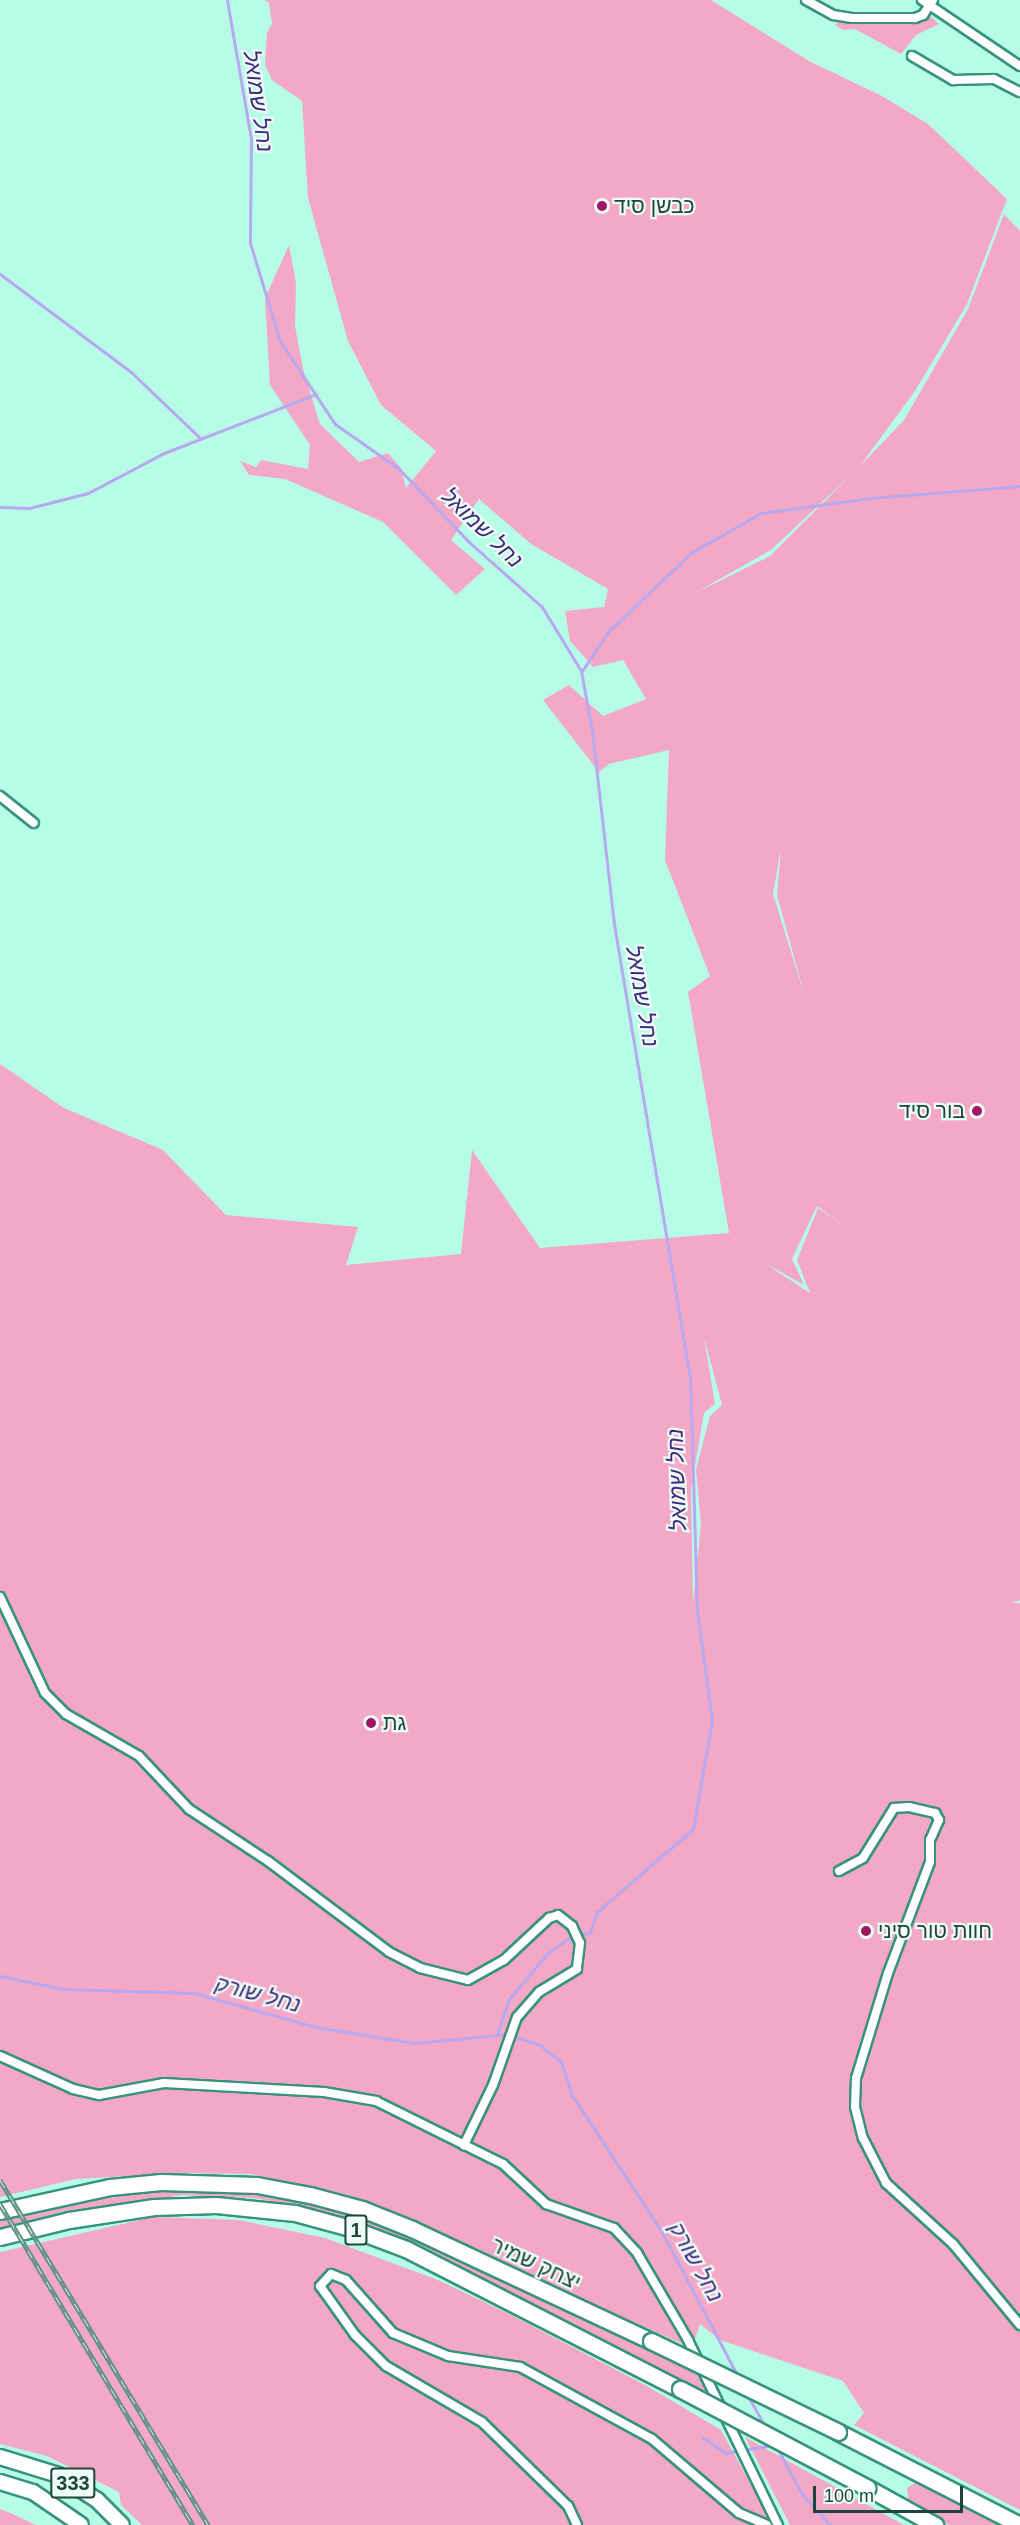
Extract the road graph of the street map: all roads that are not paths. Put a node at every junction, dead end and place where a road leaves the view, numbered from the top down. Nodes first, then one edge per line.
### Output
1 (806, 0) edge
2 (928, 1) edge
3 (912, 56) dead end
4 (1020, 66) edge
5 (1020, 92) edge
6 (0, 796) edge
7 (34, 823) dead end
8 (0, 1597) edge
9 (839, 1871) dead end
10 (0, 2056) edge
11 (464, 2145) junction
12 (0, 2211) edge
13 (0, 2237) edge
14 (1020, 2325) edge
15 (0, 2457) edge
16 (0, 2482) edge
17 (1020, 2524) edge
18 (81, 2525) edge
19 (122, 2525) edge
20 (577, 2525) edge
21 (767, 2525) edge
22 (778, 2525) edge
23 (935, 2525) edge

1 - 2 street
2 - 4 street
3 - 5 street
6 - 7 street
8 - 11 street
9 - 14 street
10 - 11 street
11 - 22 street
12 - 17 highway, יצחק שמיר / 1, bridge
13 - 23 highway, יצחק שמיר / 1, bridge
15 - 19 main road, 333
16 - 18 main road, 333
20 - 21 street

